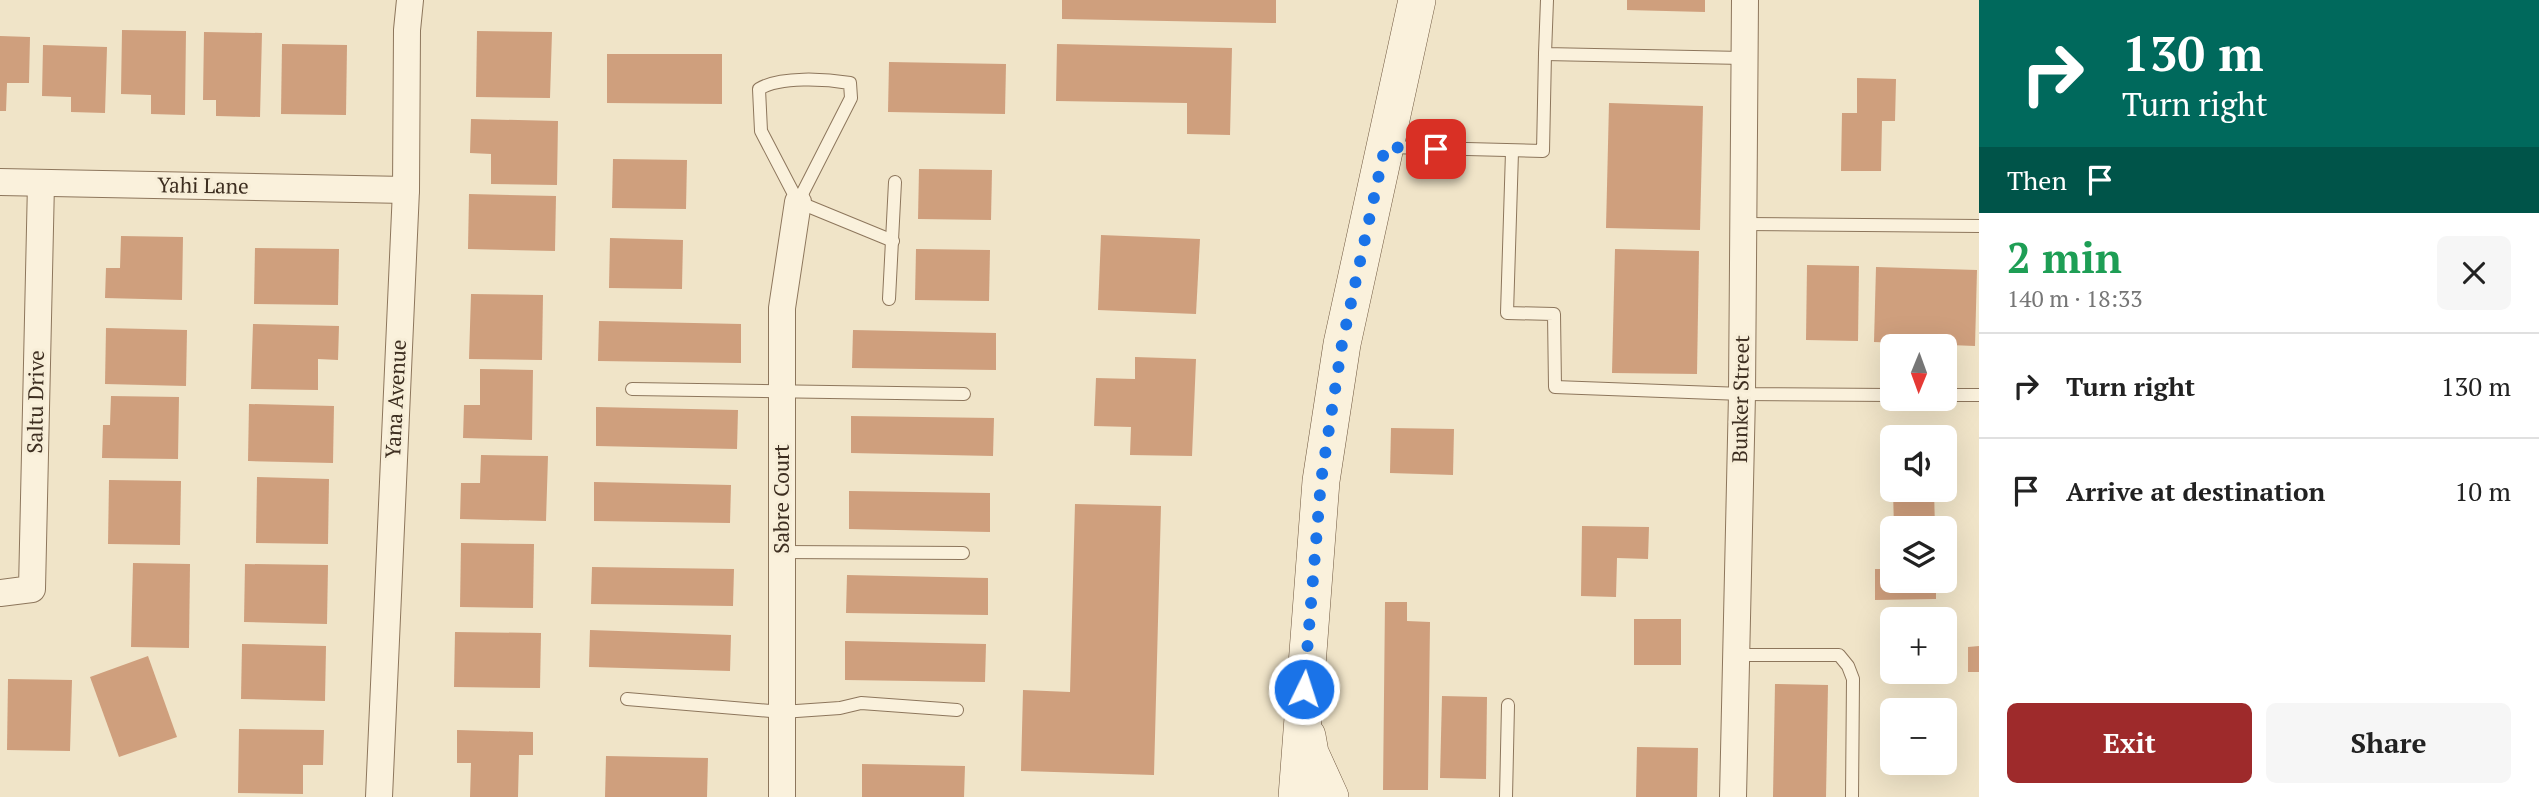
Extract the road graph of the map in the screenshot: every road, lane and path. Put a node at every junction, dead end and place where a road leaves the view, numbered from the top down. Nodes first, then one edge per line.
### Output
1 (410, 0) edge
2 (1417, 0) edge
3 (1547, 0) edge
4 (1745, 0) edge
5 (1545, 54) junction
6 (1743, 58) junction
7 (1385, 147) junction
8 (1512, 152) junction
9 (0, 182) edge
10 (895, 182) dead end
11 (41, 183) junction
12 (406, 190) junction
13 (798, 202) junction
14 (1744, 224) junction
15 (1979, 226) edge
16 (893, 241) junction
17 (889, 299) dead end
18 (632, 389) dead end
19 (782, 391) junction
20 (964, 394) dead end
21 (1742, 394) junction
22 (1880, 395) edge
23 (1957, 395) edge
24 (1979, 395) edge
25 (782, 552) junction
26 (963, 553) dead end
27 (0, 593) edge
28 (1736, 654) junction
29 (627, 699) dead end
30 (1508, 705) dead end
31 (957, 710) dead end
32 (782, 712) junction
33 (1302, 713) junction
34 (379, 797) edge
35 (782, 797) edge
36 (1297, 797) edge
37 (1330, 797) edge
38 (1506, 797) edge
39 (1733, 797) edge
40 (1852, 797) edge

1 - 12 street, Yana Avenue
2 - 7 main road
3 - 5 lane
4 - 6 street, Bunker Street
5 - 6 lane
5 - 8 lane
6 - 14 street, Bunker Street
7 - 8 lane
7 - 33 main road
8 - 21 lane
9 - 11 street, Yahi Lane
10 - 16 lane
11 - 12 street, Yahi Lane
11 - 27 street, Saltu Drive
12 - 34 street, Yana Avenue
13 - 13 lane
13 - 16 lane
13 - 19 street, Sabre Court
14 - 15 lane
14 - 21 street, Bunker Street
16 - 17 lane
18 - 19 lane
19 - 20 lane
19 - 25 street, Sabre Court
21 - 22 lane
21 - 28 street, Bunker Street
23 - 24 lane
25 - 26 lane
25 - 32 street, Sabre Court
28 - 39 street, Bunker Street
28 - 40 lane
29 - 32 lane
30 - 38 lane
31 - 32 lane
32 - 35 street, Sabre Court
33 - 36 main road
33 - 37 main road

